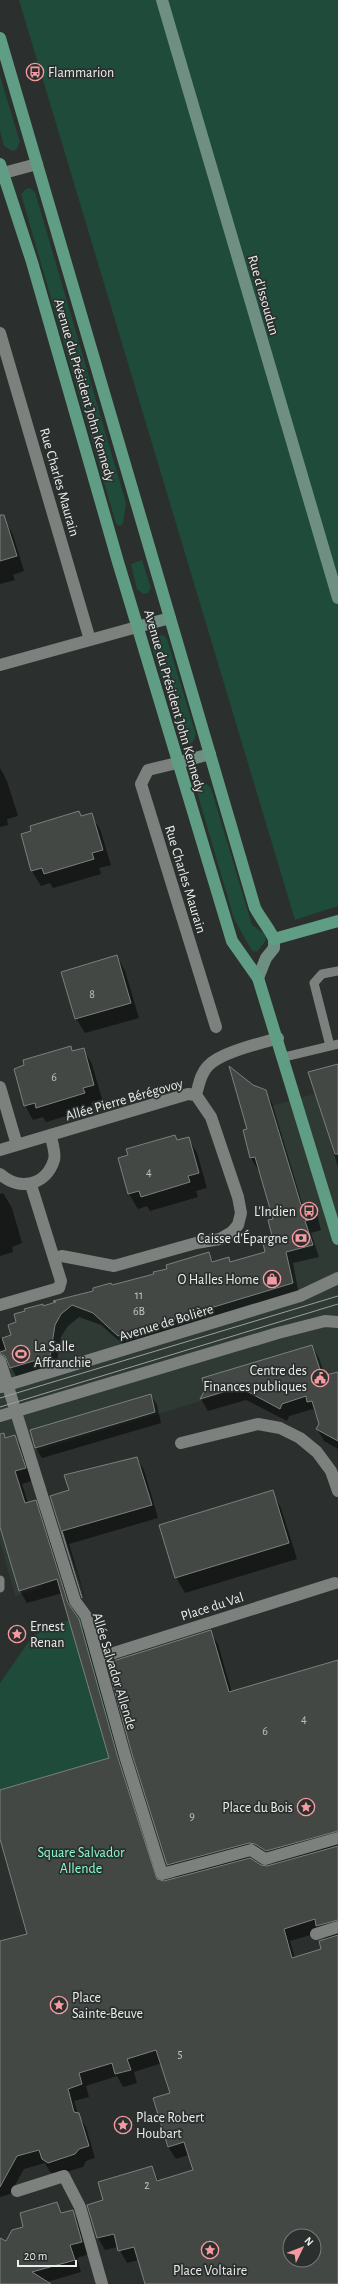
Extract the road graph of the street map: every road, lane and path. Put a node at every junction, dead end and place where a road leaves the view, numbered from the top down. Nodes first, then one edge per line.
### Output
1 (162, 0) edge
2 (0, 38) edge
3 (38, 164) junction
4 (1, 171) edge
5 (0, 333) edge
6 (338, 598) edge
7 (170, 618) junction
8 (137, 627) junction
9 (90, 640) junction
10 (0, 665) edge
11 (210, 754) junction
12 (177, 763) junction
13 (338, 921) edge
14 (274, 939) junction
15 (338, 971) edge
16 (258, 978) junction
17 (216, 1026) dead end
18 (278, 1038) junction
19 (334, 1045) edge
20 (284, 1057) junction
21 (0, 1087) edge
22 (196, 1095) junction
23 (51, 1136) junction
24 (17, 1145) junction
25 (0, 1150) edge
26 (0, 1174) edge
27 (31, 1185) junction
28 (338, 1239) edge
29 (55, 1258) junction
30 (338, 1278) edge
31 (0, 1305) edge
32 (338, 1322) edge
33 (0, 1361) edge
34 (0, 1387) edge
35 (0, 1416) edge
36 (181, 1443) dead end
37 (338, 1491) edge
38 (0, 1580) edge
39 (335, 1583) dead end
40 (0, 1588) edge
41 (98, 1658) junction
42 (338, 1838) edge
43 (338, 1928) edge
44 (316, 1934) dead end
45 (17, 2191) dead end
46 (102, 2284) edge

1 - 6 street, Rue d'Issoudun
2 - 3 main road, Avenue du Président John Kennedy
3 - 4 street
3 - 7 main road, Avenue du Président John Kennedy
4 - 8 main road, Avenue du Président John Kennedy
5 - 9 street, Rue Charles Maurain
7 - 8 street
7 - 11 main road, Avenue du Président John Kennedy
8 - 9 street
8 - 12 main road, Avenue du Président John Kennedy
9 - 10 street
11 - 12 street
11 - 14 main road, Avenue du Président John Kennedy
12 - 16 main road, Avenue du Président John Kennedy
12 - 17 street, Rue Charles Maurain
13 - 14 main road
14 - 16 street
15 - 19 lane
16 - 18 main road, Avenue du Président John Kennedy
18 - 20 main road, Avenue du Président John Kennedy
18 - 22 street
19 - 20 lane
20 - 28 main road, Avenue du Président John Kennedy
21 - 24 street
22 - 23 street, Allée Pierre Bérégovoy
22 - 29 street, Allée Pierre Bérégovoy
23 - 24 street, Allée Pierre Bérégovoy
23 - 27 street
24 - 25 street, Allée Pierre Bérégovoy
26 - 27 street
27 - 29 street
29 - 31 street
30 - 34 street, Avenue de Bolière
32 - 35 street
33 - 41 street, Allée Salvador Allende
36 - 37 street
38 - 40 lane
39 - 41 street, Place du Val
41 - 42 street, Allée Salvador Allende
43 - 44 street
45 - 46 street

